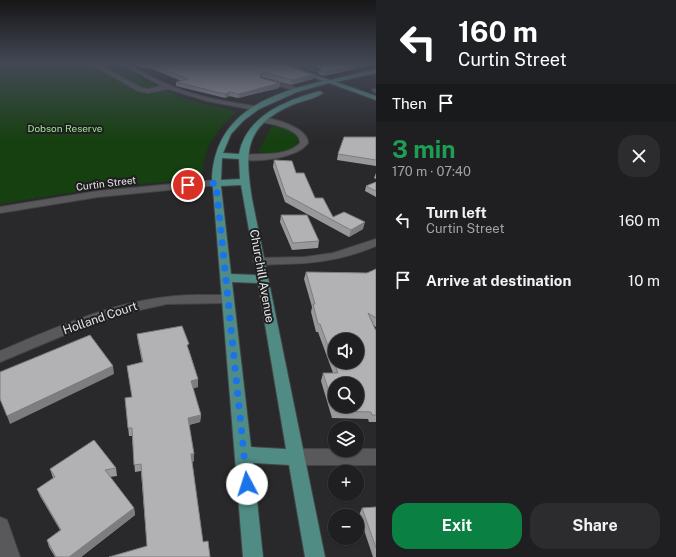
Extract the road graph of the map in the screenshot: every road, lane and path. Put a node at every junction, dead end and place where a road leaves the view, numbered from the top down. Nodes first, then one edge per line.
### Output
1 (138, 89) edge
2 (159, 89) edge
3 (176, 89) edge
4 (295, 89) edge
5 (303, 89) edge
6 (337, 89) edge
7 (350, 89) edge
8 (299, 90) junction
9 (376, 98) edge
10 (250, 111) junction
11 (275, 112) junction
12 (264, 120) junction
13 (218, 155) junction
14 (243, 157) junction
15 (245, 182) junction
16 (216, 183) junction
17 (0, 210) edge
18 (376, 242) edge
19 (260, 261) junction
20 (226, 278) junction
21 (262, 279) junction
22 (228, 299) junction
23 (0, 357) edge
24 (244, 456) junction
25 (296, 457) junction
26 (376, 457) edge
27 (0, 527) edge
28 (10, 557) edge
29 (253, 557) edge
30 (315, 557) edge

1 - 2 street
3 - 10 street
4 - 8 street
5 - 8 main road
6 - 11 main road, Churchill Avenue
7 - 9 main road
8 - 10 main road
10 - 11 main road
10 - 12 main road
10 - 13 main road
11 - 12 main road, Churchill Avenue
12 - 14 main road, Churchill Avenue
12 - 14 street
13 - 14 main road
13 - 16 main road
14 - 15 main road, Churchill Avenue
15 - 16 main road
15 - 19 main road, Churchill Avenue
16 - 17 street, Curtin Street
16 - 20 main road
18 - 19 street
19 - 21 main road, Churchill Avenue
20 - 21 main road
20 - 22 main road
21 - 25 main road, Churchill Avenue
22 - 23 street, Holland Court
22 - 24 main road
24 - 25 main road
24 - 29 main road
25 - 26 street
25 - 30 main road, Churchill Avenue
27 - 28 street

